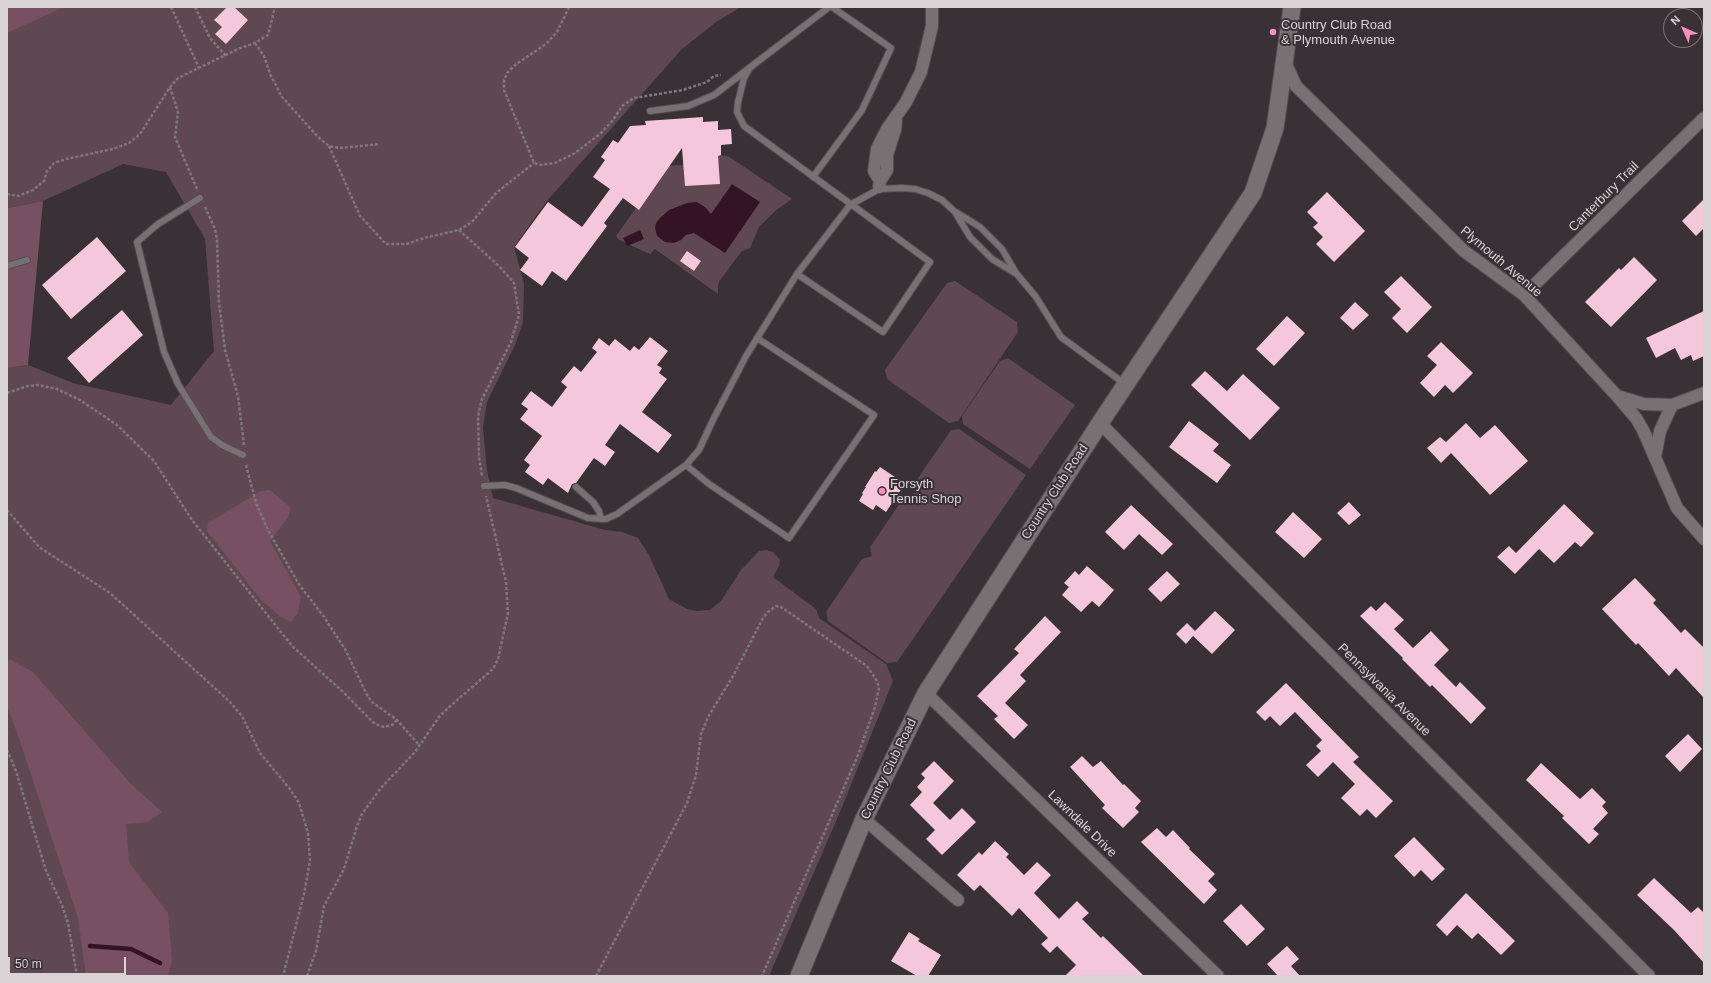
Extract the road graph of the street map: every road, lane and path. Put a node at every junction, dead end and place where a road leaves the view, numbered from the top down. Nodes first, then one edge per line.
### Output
1 (171, 7) edge
2 (195, 7) edge
3 (276, 7) edge
4 (569, 7) edge
5 (830, 7) edge
6 (932, 7) edge
7 (1292, 7) edge
8 (255, 43) junction
9 (226, 56) junction
10 (1285, 62) junction
11 (199, 68) junction
12 (749, 68) junction
13 (732, 82) junction
14 (170, 87) junction
15 (650, 111) dead end
16 (1704, 118) edge
17 (380, 144) dead end
18 (329, 146) junction
19 (534, 163) junction
20 (813, 177) junction
21 (880, 185) junction
22 (7, 194) edge
23 (200, 198) junction
24 (850, 205) junction
25 (954, 211) junction
26 (459, 230) junction
27 (28, 260) dead end
28 (7, 266) edge
29 (797, 274) junction
30 (1016, 274) junction
31 (1524, 295) junction
32 (757, 338) junction
33 (1126, 384) junction
34 (7, 393) edge
35 (1704, 393) edge
36 (1617, 396) junction
37 (1672, 405) junction
38 (1100, 423) junction
39 (243, 455) junction
40 (1655, 457) junction
41 (686, 465) junction
42 (484, 486) junction
43 (576, 488) dead end
44 (7, 510) edge
45 (601, 519) junction
46 (1704, 539) edge
47 (926, 694) junction
48 (397, 720) junction
49 (420, 746) junction
50 (7, 750) edge
51 (864, 819) junction
52 (958, 900) dead end
53 (77, 976) edge
54 (283, 976) edge
55 (308, 976) edge
56 (596, 976) edge
57 (762, 976) edge
58 (799, 976) edge
59 (1218, 976) edge
60 (1649, 976) edge

1 - 11 path
2 - 9 path
3 - 8 path
4 - 19 path
5 - 12 lane
5 - 20 lane
6 - 21 street
7 - 10 main road, Country Club Road
8 - 9 path
8 - 18 path
9 - 11 path
10 - 31 street, Plymouth Avenue
10 - 33 main road, Country Club Road
11 - 14 path
12 - 13 lane
12 - 20 lane
13 - 15 lane
13 - 19 path
14 - 22 path
14 - 23 path
16 - 31 street, Canterbury Trail
17 - 18 path
18 - 26 path
19 - 26 path
20 - 24 lane
21 - 24 lane
21 - 25 lane
23 - 39 path
23 - 39 lane
24 - 29 lane
24 - 29 lane
25 - 30 lane
25 - 30 lane
26 - 42 path
27 - 28 lane
29 - 32 lane
30 - 33 lane
31 - 36 street, Plymouth Avenue
32 - 41 lane
32 - 41 lane
33 - 38 main road, Country Club Road
34 - 48 path
35 - 37 street
36 - 37 street
36 - 40 street, Plymouth Avenue
37 - 40 street
38 - 47 main road, Country Club Road
38 - 60 street, Pennsylvania Avenue
39 - 48 path
40 - 46 street, Plymouth Avenue
41 - 45 lane
42 - 45 lane
42 - 49 path
43 - 45 lane
44 - 54 path
47 - 51 main road, Country Club Road
47 - 59 street, Lawndale Drive
48 - 49 path
49 - 55 path
50 - 53 path
51 - 52 street
51 - 58 main road, Country Club Road
56 - 57 path

